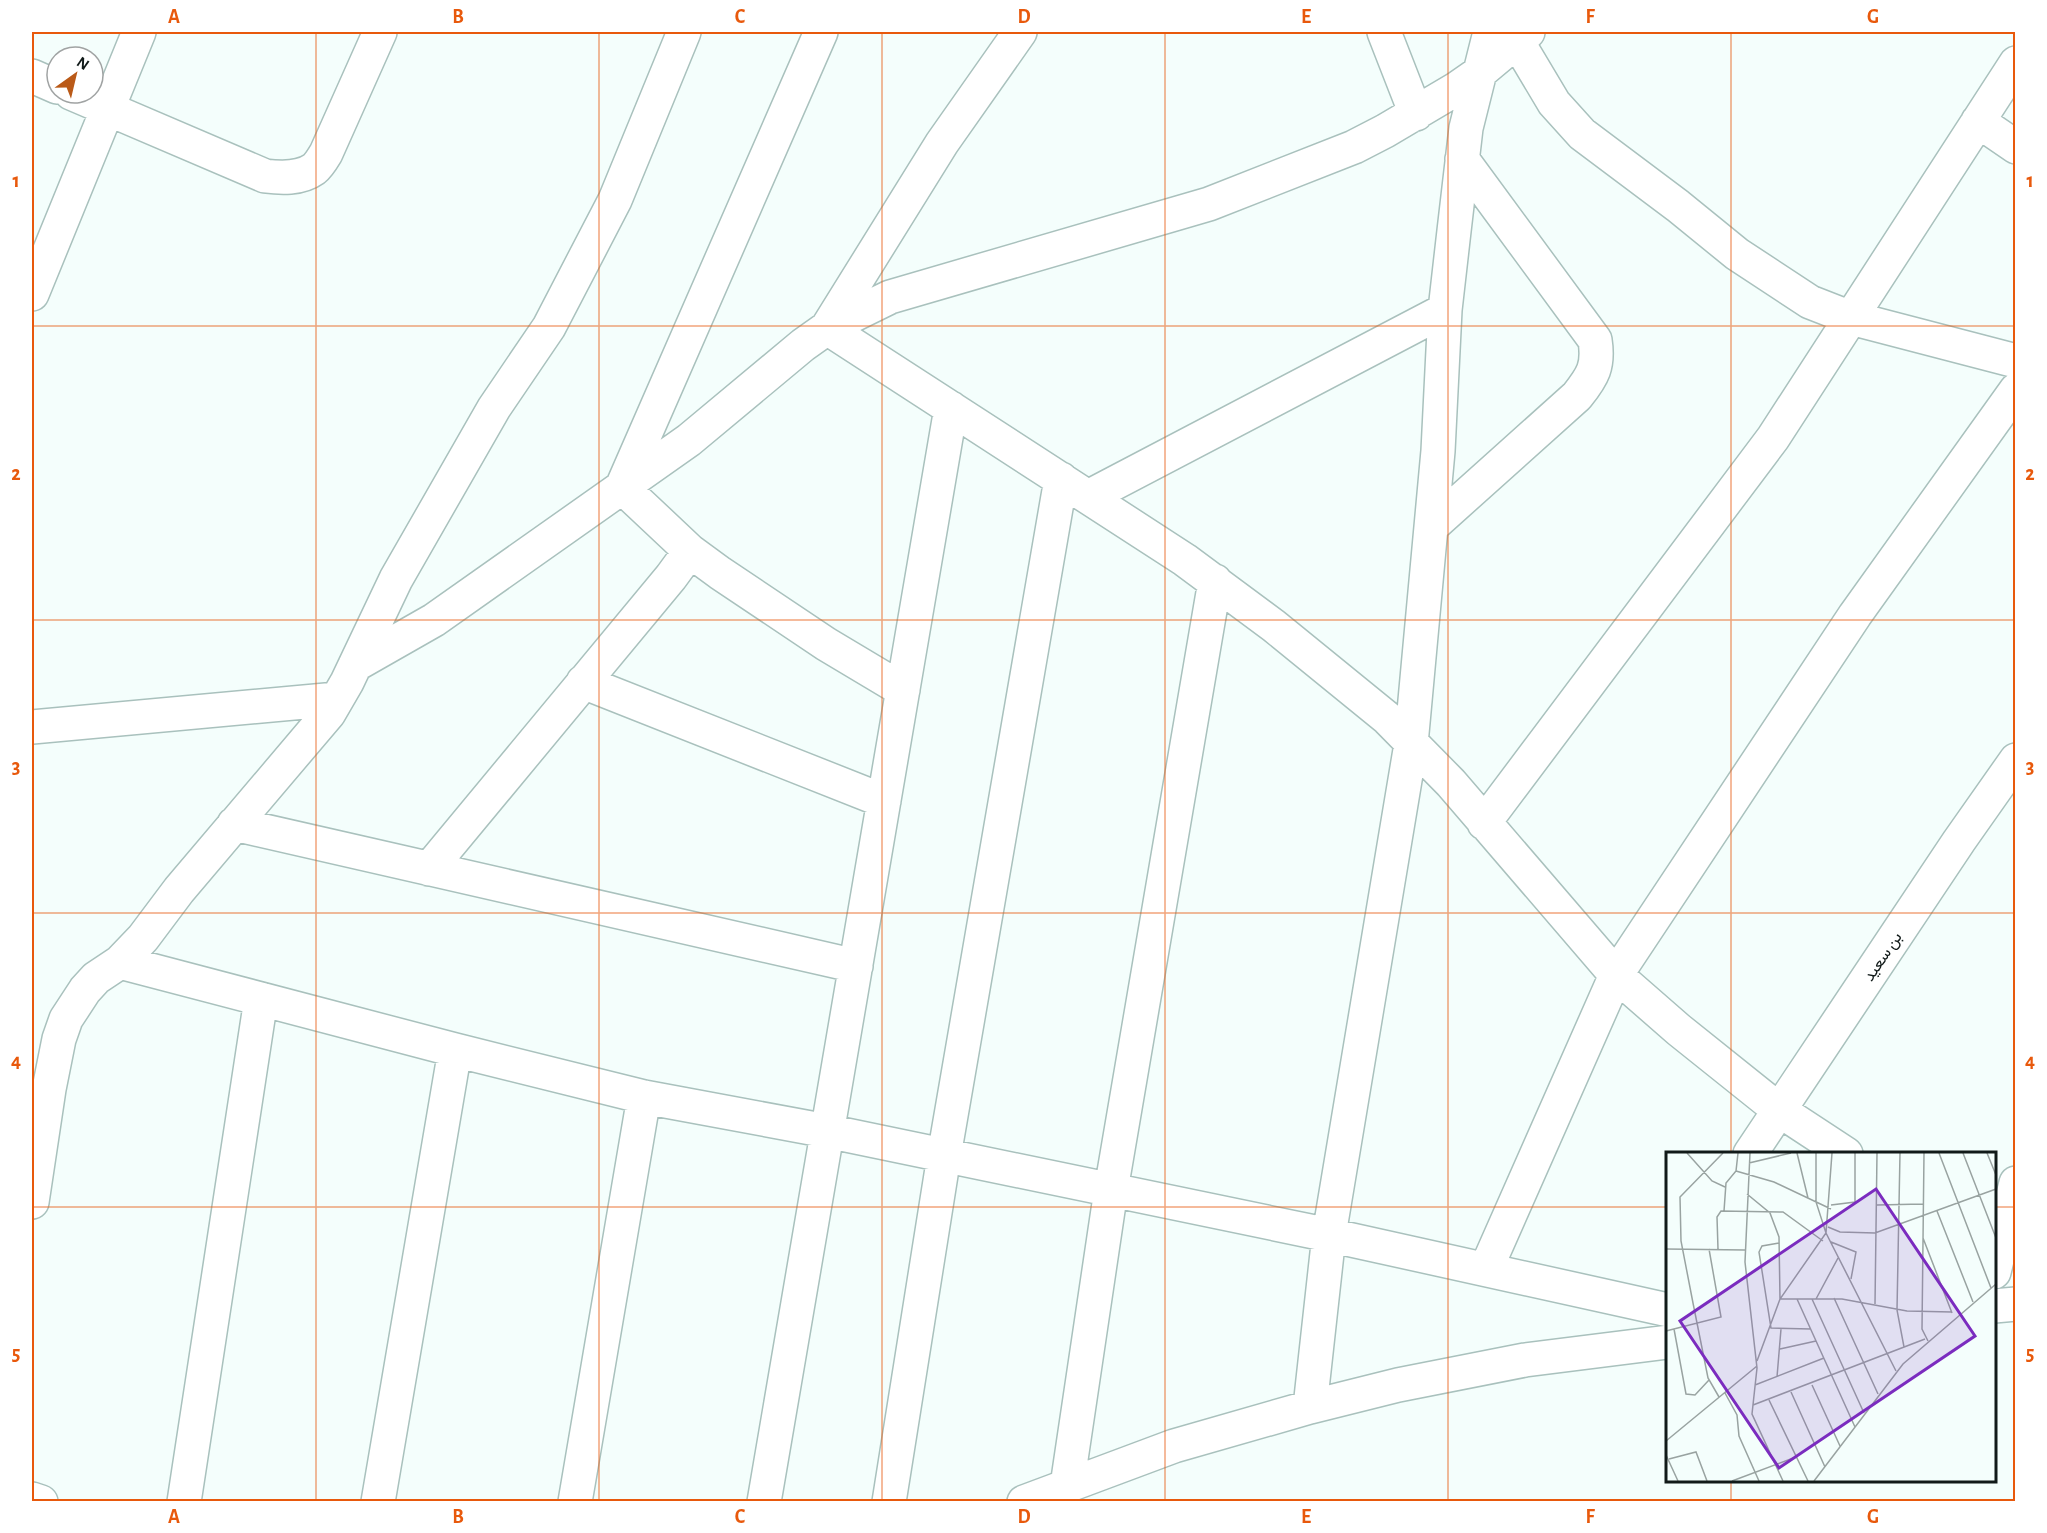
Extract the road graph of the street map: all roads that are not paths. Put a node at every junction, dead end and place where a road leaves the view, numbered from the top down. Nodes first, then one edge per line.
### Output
1 (139, 32) edge
2 (380, 32) edge
3 (684, 32) edge
4 (821, 32) edge
5 (1020, 32) edge
6 (1384, 32) edge
7 (1512, 35) edge
8 (2016, 63) edge
9 (1479, 73) junction
10 (100, 105) edge
11 (107, 108) junction
12 (1416, 114) junction
13 (1978, 121) junction
14 (2016, 147) edge
15 (1462, 159) junction
16 (32, 294) edge
17 (1446, 310) junction
18 (1851, 318) junction
19 (827, 328) junction
20 (2016, 361) edge
21 (2016, 390) edge
22 (951, 408) junction
23 (1060, 479) junction
24 (622, 487) junction
25 (1088, 497) junction
26 (1431, 527) junction
27 (690, 551) junction
28 (1215, 581) junction
29 (355, 665) junction
30 (583, 682) junction
31 (903, 690) junction
32 (337, 699) junction
33 (32, 727) edge
34 (1411, 744) junction
35 (2016, 760) edge
36 (884, 801) junction
37 (1484, 823) junction
38 (234, 824) junction
39 (429, 869) junction
40 (120, 962) junction
41 (856, 966) junction
42 (1616, 975) junction
43 (261, 999) junction
44 (455, 1050) junction
45 (644, 1097) junction
46 (1779, 1110) junction
47 (827, 1131) junction
48 (1751, 1152) edge
49 (1843, 1152) edge
50 (944, 1156) junction
51 (2016, 1183) edge
52 (1111, 1191) junction
53 (32, 1202) edge
54 (1329, 1235) junction
55 (1996, 1257) edge
56 (1486, 1269) junction
57 (2016, 1304) edge
58 (1996, 1306) edge
59 (1666, 1310) edge
60 (1666, 1342) edge
61 (1310, 1407) junction
62 (1067, 1486) junction
63 (32, 1499) edge
64 (41, 1502) edge
65 (184, 1502) edge
66 (378, 1502) edge
67 (575, 1502) edge
68 (764, 1502) edge
69 (889, 1502) edge
70 (1024, 1502) edge

1 - 11 street
2 - 11 street
3 - 29 street
4 - 24 street
5 - 19 street
6 - 12 street
7 - 9 street
7 - 18 street
8 - 13 street
9 - 12 street
9 - 15 street
10 - 11 street
11 - 16 street
12 - 19 street
13 - 14 street
13 - 18 street
15 - 17 street
15 - 26 street
17 - 25 street
17 - 26 street
18 - 20 street
18 - 37 street
19 - 22 street
19 - 24 street
21 - 42 street
22 - 23 street
22 - 31 street
23 - 25 street
23 - 50 street
24 - 27 street
24 - 29 street
25 - 28 street
26 - 34 street
27 - 30 street
27 - 31 street
28 - 34 street
28 - 52 street
29 - 32 street
30 - 36 street
30 - 39 street
31 - 36 street
32 - 33 street
32 - 38 street
34 - 37 street
34 - 54 street
35 - 46 street, بن سعيد
36 - 41 street
37 - 42 street
38 - 39 street
38 - 40 street
39 - 41 street
40 - 43 street
40 - 53 street
41 - 47 street
42 - 46 street
42 - 56 street
43 - 44 street
43 - 65 street
44 - 45 street
44 - 66 street
45 - 47 street
45 - 67 street
46 - 48 street, بن سعيد
46 - 49 street
47 - 50 street
47 - 68 street
50 - 52 street
50 - 69 street
51 - 55 street
52 - 54 street
52 - 62 street
54 - 56 street
54 - 61 street
56 - 59 street
57 - 58 street
60 - 61 street
61 - 62 street
62 - 70 street
63 - 64 street

